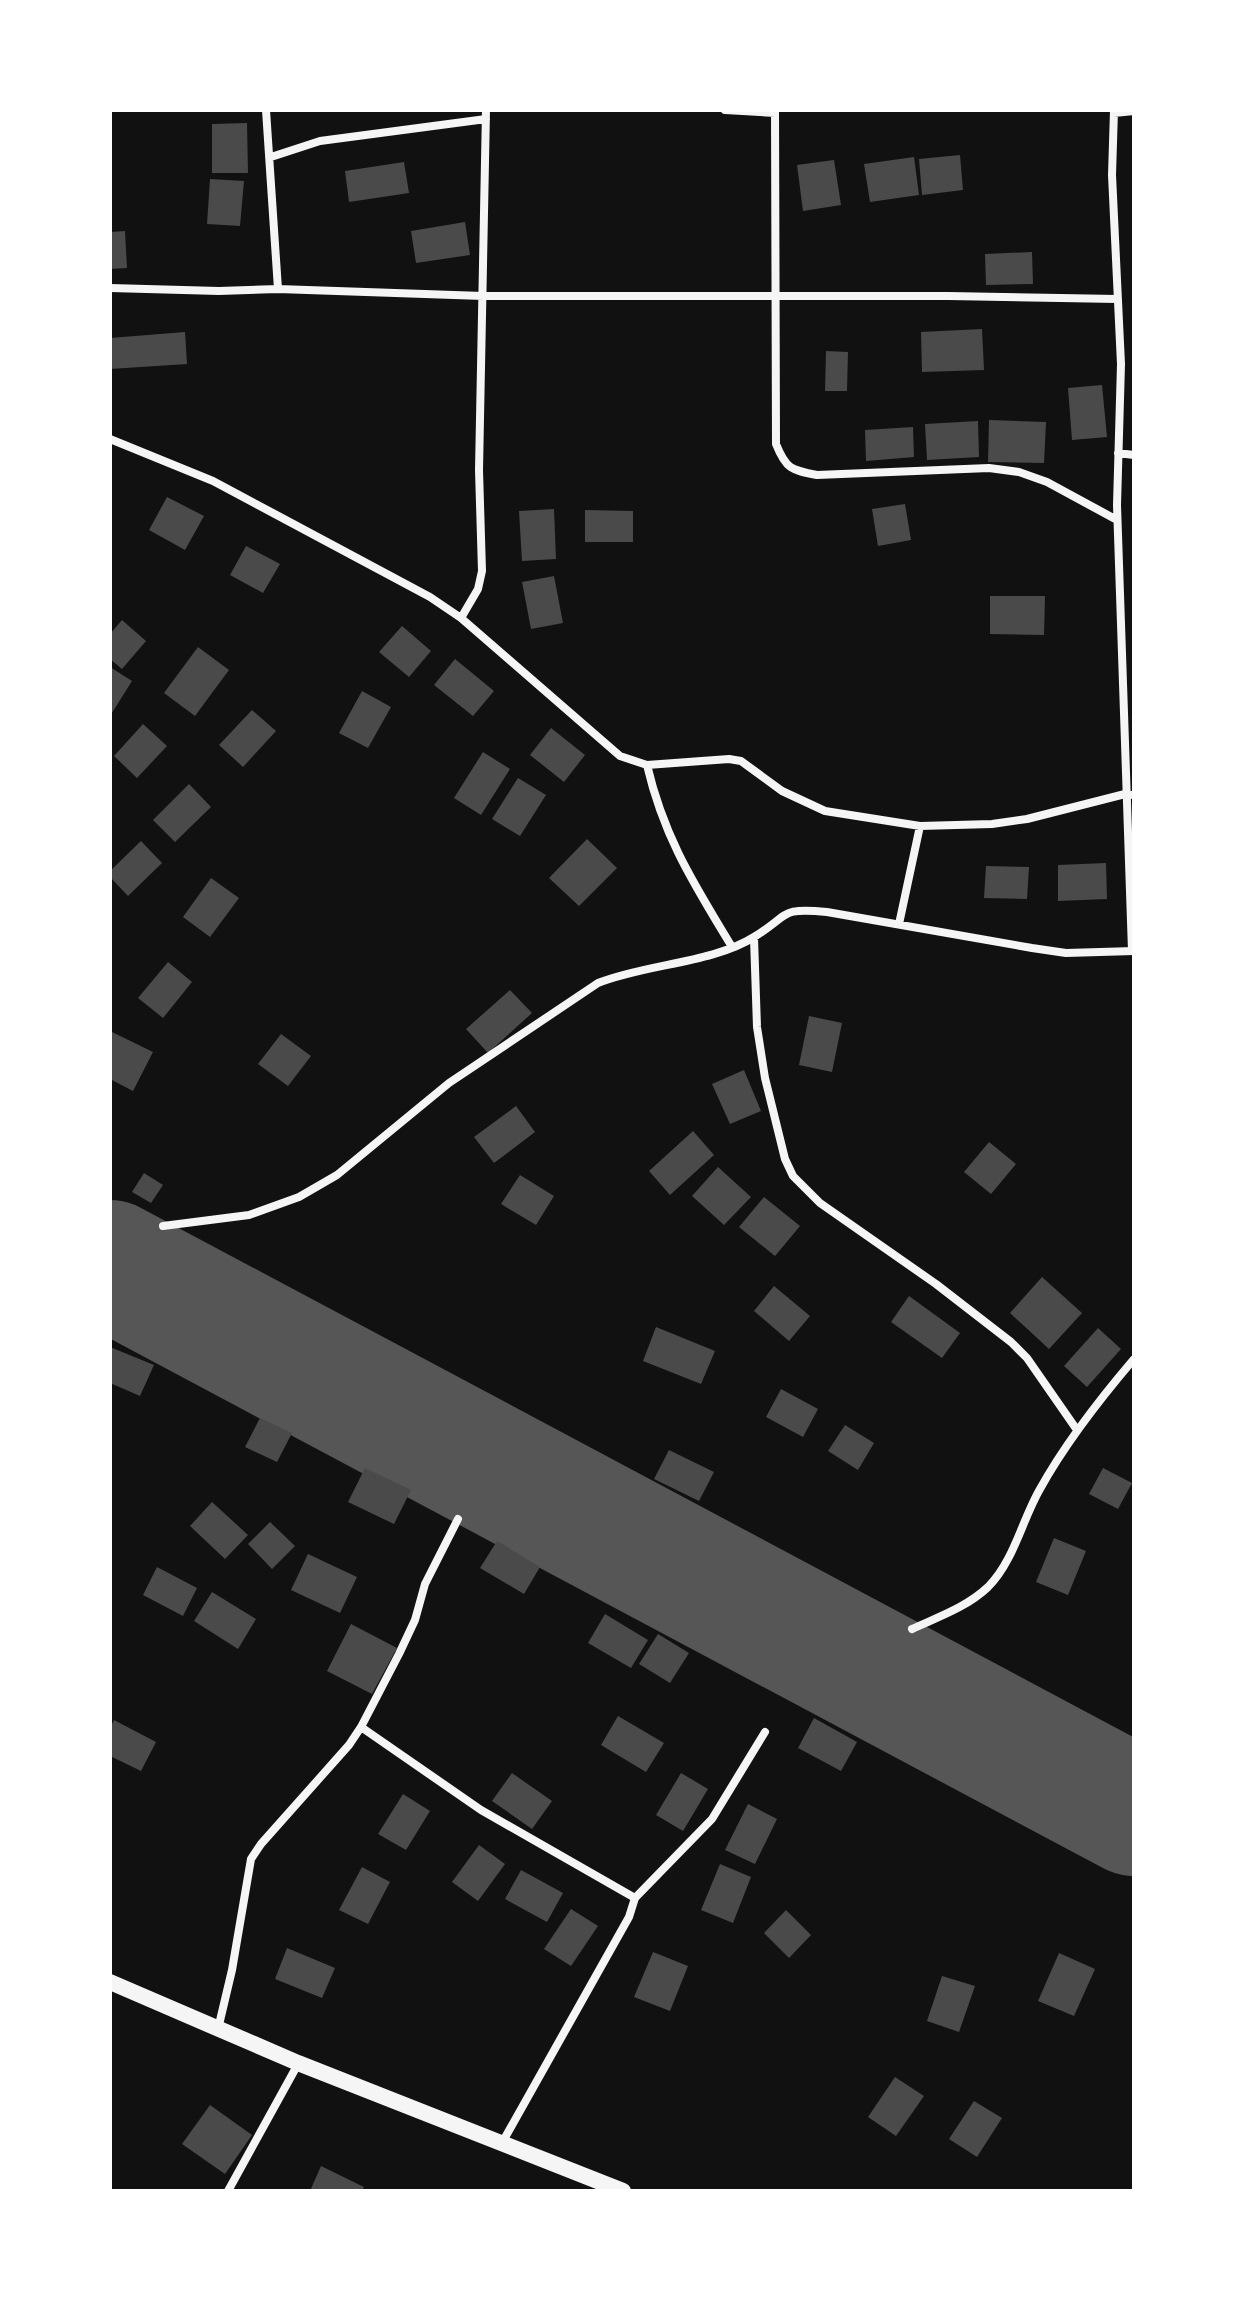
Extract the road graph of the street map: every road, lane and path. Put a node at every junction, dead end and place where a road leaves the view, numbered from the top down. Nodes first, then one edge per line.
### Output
1 (266, 110) edge
2 (725, 110) edge
3 (1134, 111) edge
4 (775, 112) edge
5 (1114, 112) edge
6 (486, 115) edge
7 (271, 157) junction
8 (110, 288) edge
9 (278, 289) junction
10 (483, 296) junction
11 (774, 296) junction
12 (1118, 299) junction
13 (110, 439) edge
14 (1118, 453) junction
15 (1134, 455) edge
16 (1117, 520) junction
17 (461, 618) junction
18 (1122, 659) junction
19 (1134, 659) edge
20 (647, 765) junction
21 (1130, 794) edge
22 (920, 826) junction
23 (899, 924) junction
24 (754, 938) junction
25 (732, 947) junction
26 (1133, 951) edge
27 (163, 1226) dead end
28 (1134, 1359) edge
29 (1077, 1430) junction
30 (458, 1519) dead end
31 (912, 1629) dead end
32 (361, 1727) junction
33 (765, 1732) dead end
34 (635, 1898) junction
35 (110, 1982) edge
36 (218, 2029) junction
37 (298, 2063) junction
38 (502, 2143) junction
39 (228, 2191) edge
40 (623, 2191) edge

1 - 7 street
2 - 4 street
3 - 5 street
4 - 11 street
5 - 12 street
6 - 7 street
6 - 10 street
7 - 9 street
8 - 9 street
9 - 10 street
10 - 11 street
10 - 17 street
11 - 12 street
11 - 16 street
12 - 14 street
13 - 17 street
14 - 15 street
14 - 16 street
16 - 18 street
17 - 20 street
18 - 19 street
18 - 21 street
20 - 22 street
20 - 25 street
21 - 22 street
21 - 26 street
22 - 23 street
23 - 24 street
23 - 26 street
24 - 25 street
24 - 29 street
25 - 27 street
28 - 29 street
29 - 31 street
30 - 32 street
32 - 34 street
32 - 36 street
33 - 34 street
34 - 38 street
35 - 36 main road
36 - 37 main road
37 - 38 main road
37 - 39 street
38 - 40 main road

